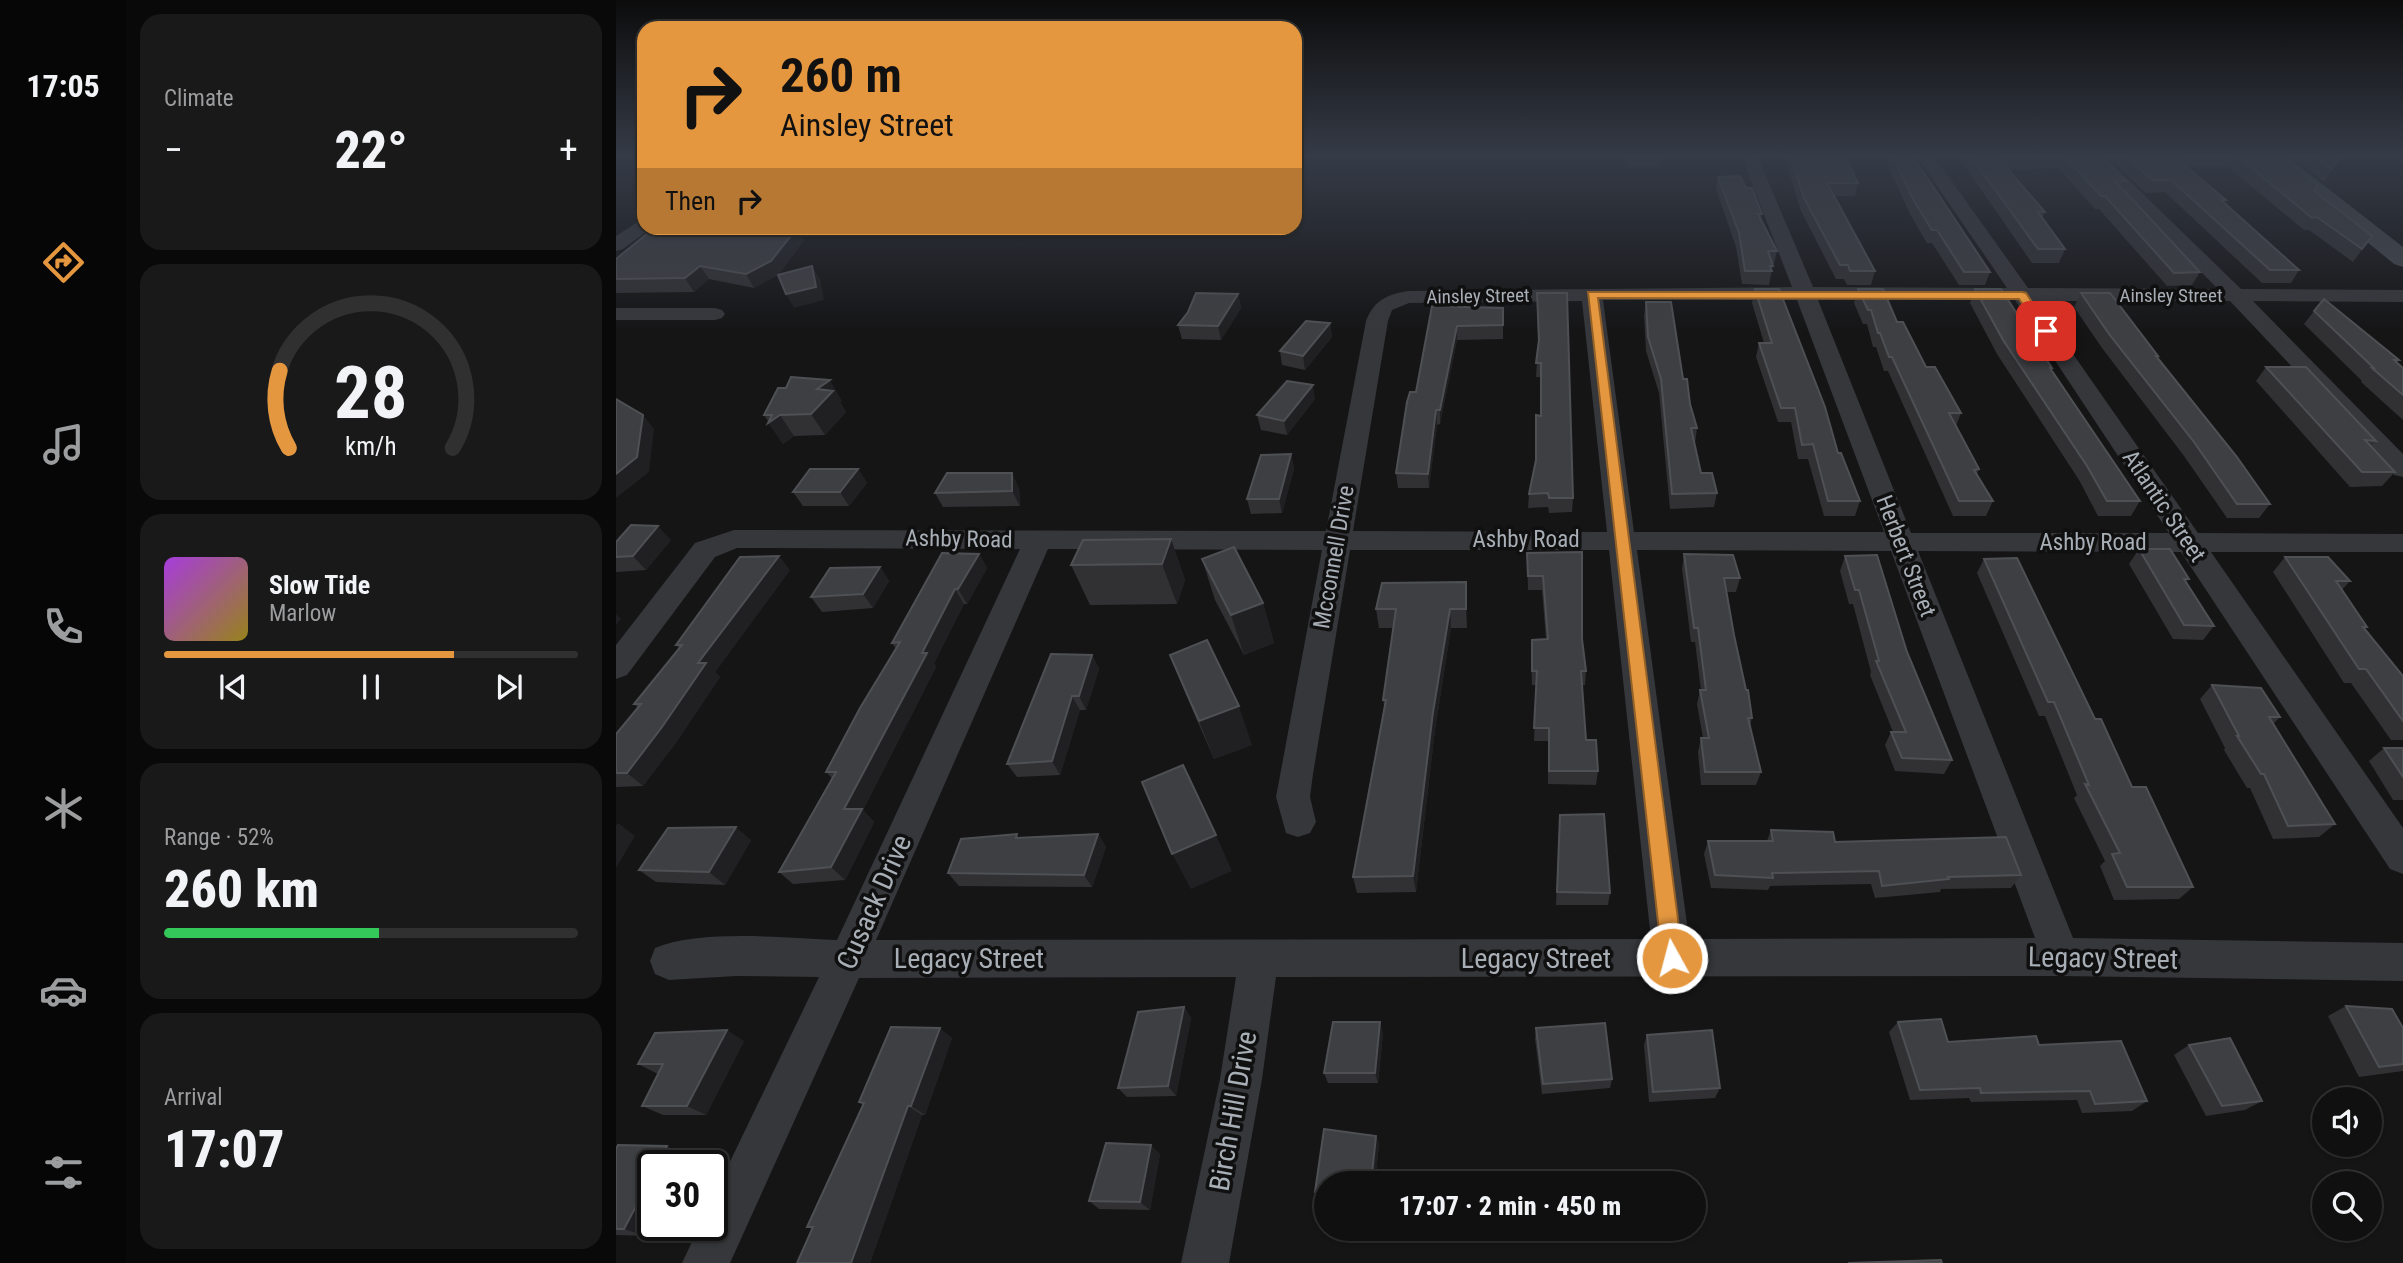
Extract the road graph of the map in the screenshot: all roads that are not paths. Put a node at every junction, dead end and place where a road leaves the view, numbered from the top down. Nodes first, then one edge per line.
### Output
1 (1772, 214) edge
2 (1965, 214) edge
3 (2156, 214) edge
4 (2346, 214) edge
5 (637, 230) edge
6 (616, 246) edge
7 (2403, 259) edge
8 (1804, 293) junction
9 (2234, 294) junction
10 (1592, 295) junction
11 (2022, 295) junction
12 (2403, 296) edge
13 (1393, 300) joint
14 (616, 314) edge
15 (715, 314) dead end
16 (2403, 470) edge
17 (734, 539) joint
18 (1038, 540) junction
19 (1336, 540) junction
20 (1621, 540) junction
21 (1902, 542) junction
22 (2187, 542) junction
23 (2403, 543) edge
24 (616, 667) edge
25 (1298, 822) dead end
26 (2403, 858) edge
27 (2061, 957) junction
28 (848, 958) junction
29 (1259, 958) junction
30 (1672, 958) junction
31 (669, 961) dead end
32 (2403, 962) edge
33 (706, 1263) edge
34 (1205, 1263) edge

1 - 8 street, Herbert Street
2 - 11 street, Atlantic Street
3 - 9 street
4 - 7 street
5 - 6 street
8 - 10 street, Ainsley Street
8 - 11 street, Ainsley Street
8 - 21 street, Herbert Street
9 - 11 street, Ainsley Street
9 - 12 street, Ainsley Street
9 - 16 street
10 - 13 street, Ainsley Street
10 - 20 street
11 - 22 street, Atlantic Street
13 - 19 street, Mcconnell Drive
14 - 15 street
17 - 18 street, Ashby Road
17 - 24 street
18 - 19 street, Ashby Road
18 - 28 street, Cusack Drive
19 - 20 street, Ashby Road
19 - 25 street, Mcconnell Drive
20 - 21 street, Ashby Road
20 - 30 street
21 - 22 street, Ashby Road
21 - 27 street, Herbert Street
22 - 23 street, Ashby Road
22 - 26 street, Atlantic Street
27 - 30 street, Legacy Street
27 - 32 street, Legacy Street
28 - 29 street, Legacy Street
28 - 31 street, Legacy Street
28 - 33 street, Cusack Drive
29 - 30 street, Legacy Street
29 - 34 street, Birch Hill Drive

